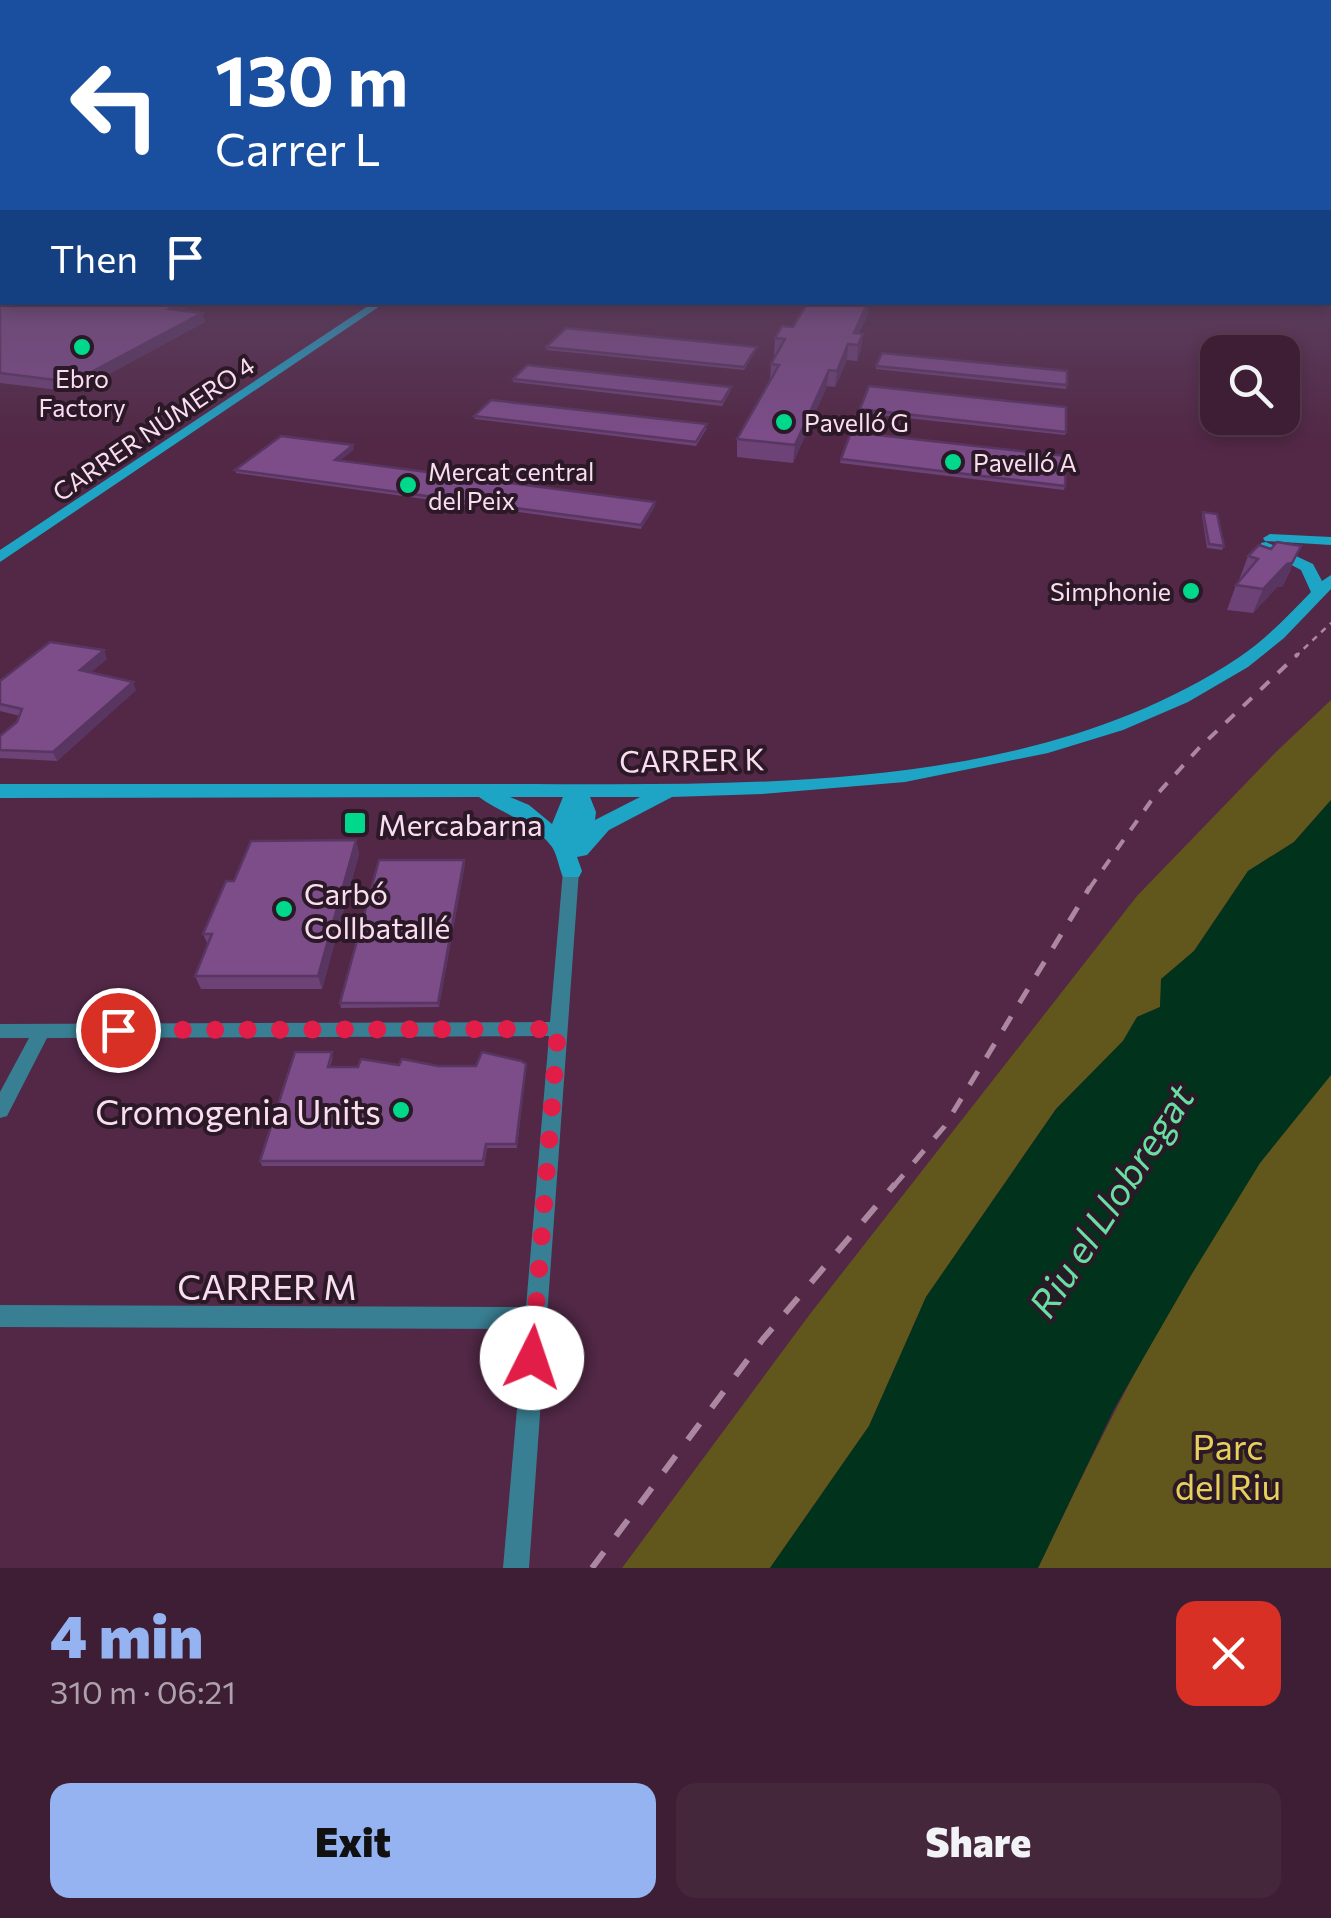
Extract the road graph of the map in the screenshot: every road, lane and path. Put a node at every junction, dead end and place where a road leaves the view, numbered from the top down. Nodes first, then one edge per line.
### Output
1 (359, 305) edge
2 (377, 305) edge
3 (0, 540) edge
4 (1331, 541) edge
5 (0, 557) edge
6 (1323, 592) edge
7 (576, 790) junction
8 (672, 790) junction
9 (466, 791) junction
10 (0, 792) edge
11 (44, 793) junction
12 (0, 804) edge
13 (570, 846) junction
14 (571, 871) joint
15 (558, 1029) junction
16 (0, 1031) edge
17 (42, 1031) junction
18 (0, 1110) edge
19 (0, 1316) edge
20 (534, 1318) junction
21 (516, 1568) edge

1 - 3 main road, CARRER NÚMERO 4
2 - 5 main road, CARRER NÚMERO 4
4 - 6 main road
6 - 8 main road, CARRER K
7 - 8 main road, CARRER K
7 - 9 main road, CARRER K
7 - 13 main road
8 - 13 main road
9 - 11 main road, CARRER K
9 - 13 main road
10 - 11 main road, CARRER K
11 - 12 main road
13 - 14 main road
14 - 15 street
15 - 17 street
15 - 20 street
16 - 17 street
17 - 18 street
19 - 20 street, CARRER M
20 - 21 street

